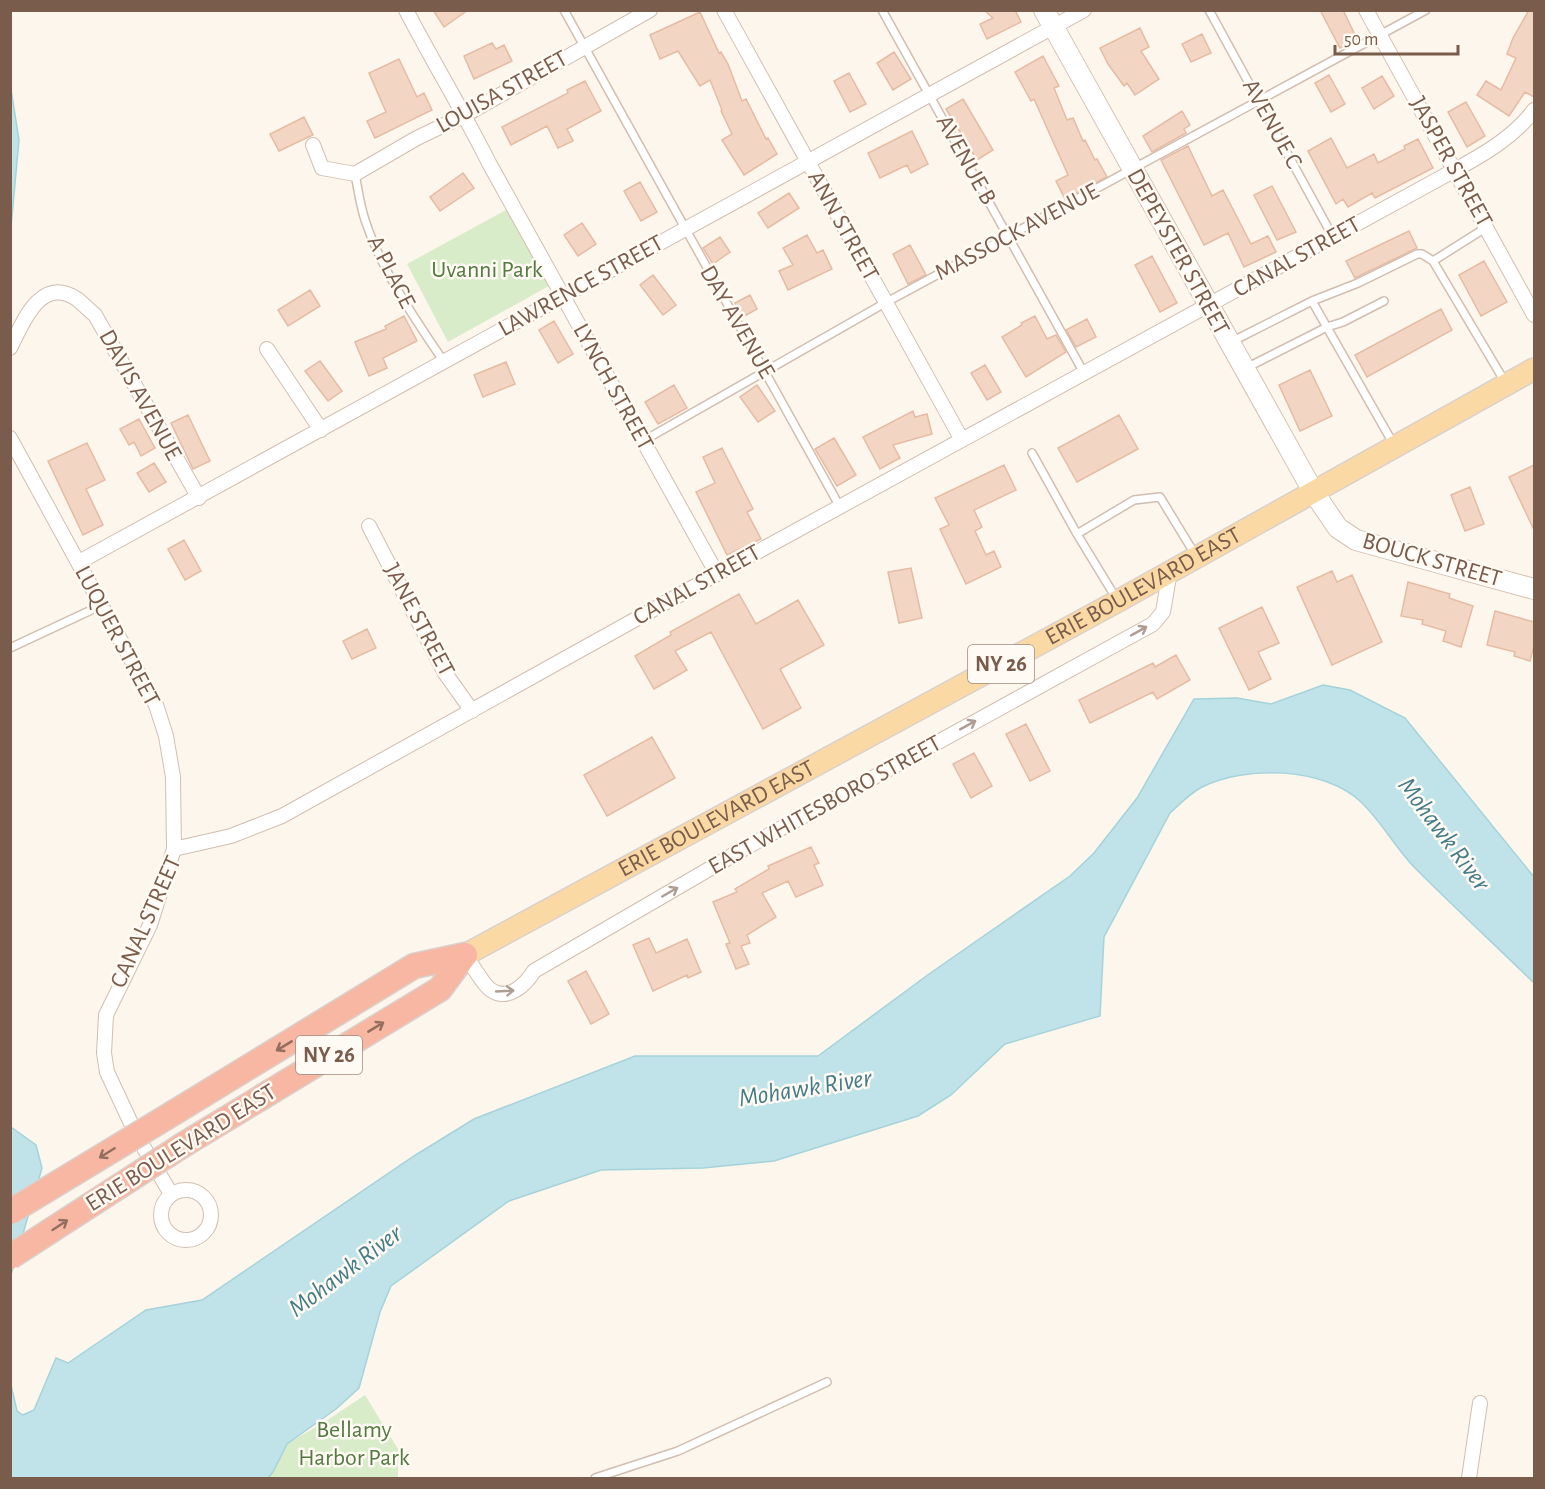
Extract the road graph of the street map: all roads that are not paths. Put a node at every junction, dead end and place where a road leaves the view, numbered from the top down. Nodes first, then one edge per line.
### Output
1 (406, 10) edge
2 (564, 10) edge
3 (650, 10) edge
4 (724, 10) edge
5 (882, 10) edge
6 (1084, 10) edge
7 (1209, 10) edge
8 (1366, 10) edge
9 (1426, 10) edge
10 (1049, 19) edge
11 (1380, 36) junction
12 (584, 47) junction
13 (929, 94) junction
14 (1259, 100) junction
15 (1534, 110) edge
16 (465, 115) junction
17 (313, 145) dead end
18 (807, 161) junction
19 (1132, 170) junction
20 (1455, 170) junction
21 (355, 174) junction
22 (1487, 227) junction
23 (684, 228) junction
24 (1008, 236) junction
25 (1333, 237) junction
26 (1433, 261) junction
27 (563, 296) junction
28 (1312, 301) junction
29 (1384, 301) dead end
30 (885, 303) junction
31 (1209, 306) junction
32 (1534, 315) edge
33 (1327, 327) junction
34 (1229, 343) junction
35 (10, 348) edge
36 (267, 350) dead end
37 (444, 362) junction
38 (1244, 369) junction
39 (1534, 369) edge
40 (765, 371) junction
41 (1084, 373) junction
42 (1507, 385) junction
43 (321, 430) junction
44 (10, 438) edge
45 (962, 440) junction
46 (643, 441) junction
47 (1395, 447) junction
48 (1032, 453) dead end
49 (1314, 493) junction
50 (199, 498) junction
51 (840, 507) junction
52 (369, 526) dead end
53 (1077, 534) junction
54 (1196, 556) junction
55 (79, 562) junction
56 (1170, 571) junction
57 (717, 574) junction
58 (1534, 589) edge
59 (1118, 601) junction
60 (102, 605) junction
61 (10, 648) edge
62 (472, 711) junction
63 (174, 849) junction
64 (465, 955) junction
65 (171, 1194) dead end
66 (10, 1212) edge
67 (10, 1257) edge
68 (827, 1382) dead end
69 (1480, 1403) dead end
70 (595, 1479) edge
71 (1469, 1479) edge

1 - 16 street, LYNCH STREET
2 - 12 lane, DAY AVENUE
3 - 12 street, LOUISA STREET
4 - 18 street, ANN STREET
5 - 13 lane, AVENUE B
6 - 10 street, LAWRENCE STREET
7 - 14 lane, AVENUE C
8 - 11 street, JASPER STREET
9 - 11 lane, MASSOCK AVENUE
10 - 13 street, LAWRENCE STREET
10 - 19 street, DEPEYSTER STREET
11 - 14 lane, MASSOCK AVENUE
11 - 20 street, JASPER STREET
12 - 16 street, LOUISA STREET
12 - 23 lane, DAY AVENUE
13 - 18 street, LAWRENCE STREET
13 - 24 lane, AVENUE B
14 - 19 lane, MASSOCK AVENUE
14 - 25 lane, AVENUE C
15 - 20 street, CANAL STREET
16 - 21 street, LOUISA STREET
16 - 27 street, LYNCH STREET
17 - 21 street
18 - 23 street, LAWRENCE STREET
18 - 30 street, ANN STREET
19 - 24 lane, MASSOCK AVENUE
19 - 31 street, DEPEYSTER STREET
20 - 22 street, JASPER STREET
20 - 25 street, CANAL STREET
21 - 37 lane, A PLACE
22 - 26 lane
22 - 32 street, JASPER STREET
23 - 27 street, LAWRENCE STREET
23 - 40 lane, DAY AVENUE
24 - 30 lane, MASSOCK AVENUE
24 - 41 lane, AVENUE B
25 - 31 street, CANAL STREET
26 - 28 lane
26 - 42 lane
27 - 37 street, LAWRENCE STREET
27 - 46 street, LYNCH STREET
28 - 33 lane
28 - 34 lane
29 - 33 lane
30 - 40 lane, MASSOCK AVENUE
30 - 45 street, ANN STREET
31 - 34 street, DEPEYSTER STREET
31 - 41 street, CANAL STREET
33 - 38 lane
33 - 47 lane
34 - 38 street, DEPEYSTER STREET
35 - 50 street, DAVIS AVENUE
36 - 43 street
37 - 43 street, LAWRENCE STREET
38 - 49 street, DEPEYSTER STREET
39 - 42 main road, ERIE BOULEVARD EAST / NY 26
40 - 46 lane, MASSOCK AVENUE
40 - 51 lane, DAY AVENUE
41 - 45 street, CANAL STREET
42 - 47 main road, ERIE BOULEVARD EAST / NY 26
43 - 50 street, LAWRENCE STREET
44 - 55 street, LUQUER STREET
45 - 51 street, CANAL STREET
46 - 57 street, LYNCH STREET
47 - 49 main road, ERIE BOULEVARD EAST / NY 26
48 - 53 lane
49 - 54 main road, ERIE BOULEVARD EAST / NY 26
49 - 58 street, BOUCK STREET
50 - 55 street, LAWRENCE STREET
51 - 57 street, CANAL STREET
52 - 62 street, JANE STREET
53 - 54 lane
53 - 59 lane
54 - 56 main road, ERIE BOULEVARD EAST / NY 26
55 - 60 street, LUQUER STREET
56 - 59 main road, ERIE BOULEVARD EAST / NY 26
64 -> 56 street, EAST WHITESBORO STREET
57 - 62 street, CANAL STREET
59 - 64 main road, ERIE BOULEVARD EAST / NY 26
60 - 61 lane
60 - 63 street, LUQUER STREET
62 - 63 street, CANAL STREET
63 - 65 street, CANAL STREET
64 -> 66 highway, ERIE BOULEVARD EAST / NY 26, bridge
67 -> 64 highway, ERIE BOULEVARD EAST / NY 26, bridge
68 - 70 lane
69 - 71 street

